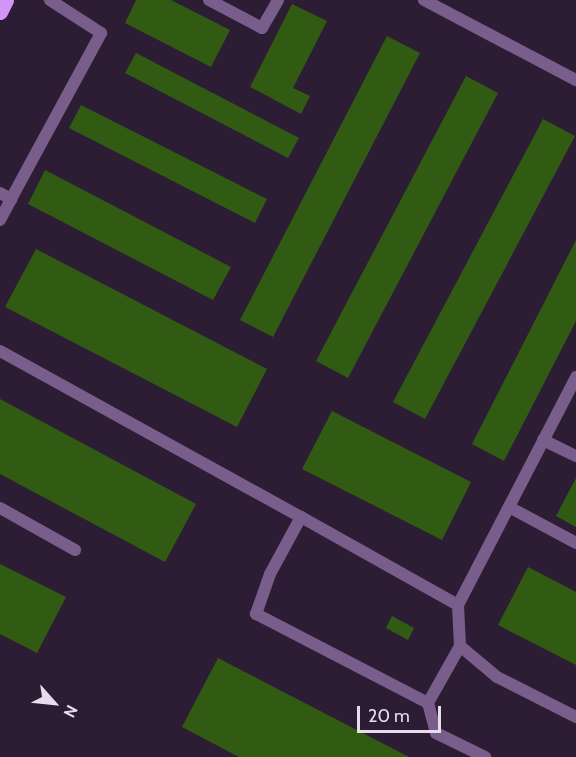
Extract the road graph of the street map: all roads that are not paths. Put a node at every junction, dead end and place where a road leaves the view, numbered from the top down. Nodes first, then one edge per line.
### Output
1 (6, 0) edge
2 (50, 0) edge
3 (209, 0) edge
4 (278, 0) edge
5 (424, 0) edge
6 (446, 5) edge
7 (0, 12) edge
8 (576, 80) edge
9 (6, 196) edge
10 (0, 219) edge
11 (0, 351) edge
12 (576, 377) edge
13 (543, 440) junction
14 (576, 456) edge
15 (509, 507) junction
16 (0, 508) edge
17 (301, 517) junction
18 (576, 543) edge
19 (75, 550) dead end
20 (458, 605) junction
21 (460, 646) junction
22 (428, 703) junction
23 (576, 717) edge
24 (485, 757) edge

1 - 7 main road
2 - 9 street
3 - 4 street
5 - 6 street
6 - 8 street
9 - 10 street
11 - 17 street
12 - 13 street
13 - 14 street
13 - 15 street
15 - 18 street
15 - 20 street
16 - 19 street
17 - 20 street
17 - 22 street
20 - 21 street
21 - 22 street
21 - 23 street
22 - 24 street

